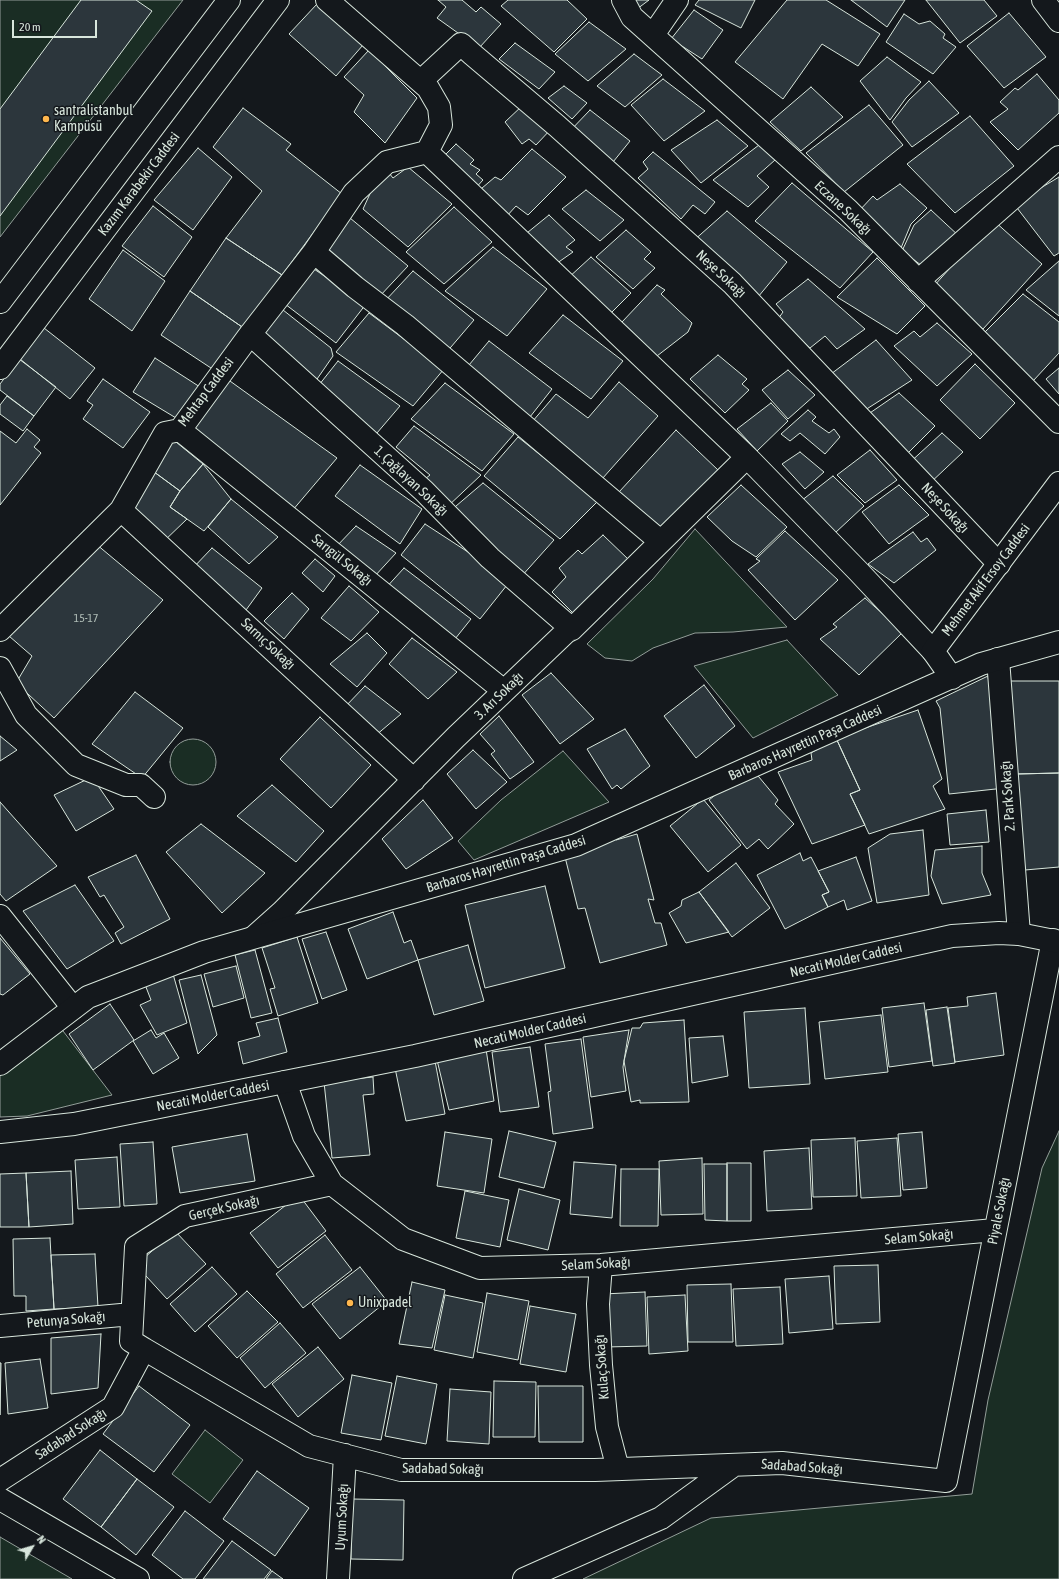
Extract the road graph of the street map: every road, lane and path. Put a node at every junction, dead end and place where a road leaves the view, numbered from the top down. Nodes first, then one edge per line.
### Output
1 (229, 0) edge
2 (278, 0) edge
3 (327, 0) edge
4 (623, 0) edge
5 (677, 0) edge
6 (1043, 0) edge
7 (1059, 21) edge
8 (653, 35) junction
9 (421, 81) junction
10 (427, 152) junction
11 (1059, 157) edge
12 (314, 252) junction
13 (918, 281) junction
14 (0, 302) edge
15 (250, 334) junction
16 (0, 368) edge
17 (1059, 422) edge
18 (180, 430) junction
19 (747, 457) junction
20 (1059, 483) edge
21 (121, 510) junction
22 (660, 541) junction
23 (999, 564) junction
24 (572, 629) junction
25 (0, 630) edge
26 (1059, 642) edge
27 (933, 651) junction
28 (998, 659) junction
29 (0, 668) edge
30 (952, 678) junction
31 (504, 691) junction
32 (414, 780) junction
33 (154, 797) dead end
34 (0, 916) edge
35 (1019, 934) junction
36 (254, 937) junction
37 (1056, 941) edge
38 (73, 1008) junction
39 (0, 1064) edge
40 (285, 1082) junction
41 (0, 1132) edge
42 (332, 1184) junction
43 (995, 1230) junction
44 (600, 1265) junction
45 (132, 1314) junction
46 (0, 1326) edge
47 (144, 1349) junction
48 (345, 1455) junction
49 (734, 1465) junction
50 (618, 1469) junction
51 (0, 1480) edge
52 (946, 1481) joint
53 (0, 1499) edge
54 (138, 1579) edge
55 (338, 1579) edge
56 (524, 1579) edge

1 - 14 street
2 - 16 street, Kazım Karabekir Caddesi
3 - 9 street
4 - 8 street, Eczane Sokağı
5 - 8 street
6 - 7 street
8 - 13 street, Eczane Sokağı
9 - 10 street
9 - 23 street, Neşe Sokağı
10 - 12 street, Mehtap Caddesi
10 - 19 street
11 - 13 street
12 - 15 street, Mehtap Caddesi
12 - 22 street
13 - 17 street, Eczane Sokağı
15 - 18 street, Mehtap Caddesi
15 - 24 street, 1. Çağlayan Sokağı
18 - 21 street, Mehtap Caddesi
18 - 31 street, Sarıgül Sokağı
19 - 22 street, 3. Arı Sokağı
19 - 27 street
20 - 23 street, Mehmet Akif Ersoy Caddesi
21 - 25 street, Mehtap Caddesi
21 - 32 street, Sarnıç Sokağı
22 - 24 street, 3. Arı Sokağı
23 - 27 street, Mehmet Akif Ersoy Caddesi
24 - 31 street, 3. Arı Sokağı
26 - 28 street, Barbaros Hayrettin Paşa Caddesi
27 - 30 street, Mehmet Akif Ersoy Caddesi
28 - 30 street, Barbaros Hayrettin Paşa Caddesi
28 - 35 street, 2. Park Sokağı
29 - 33 street
30 - 36 street, Barbaros Hayrettin Paşa Caddesi
31 - 32 street, 3. Arı Sokağı
32 - 36 street, 3. Arı Sokağı
34 - 38 street
35 - 37 street, Necati Molder Caddesi
35 - 40 street, Necati Molder Caddesi
36 - 38 street, Barbaros Hayrettin Paşa Caddesi
37 - 43 street, Piyale Sokağı
38 - 39 street, Barbaros Hayrettin Paşa Caddesi
40 - 41 street, Necati Molder Caddesi
40 - 42 street, Selam Sokağı
42 - 44 street, Selam Sokağı
42 - 45 street, Gerçek Sokağı
43 - 44 street, Selam Sokağı
43 - 52 street, Piyale Sokağı
44 - 50 street, Kulaç Sokağı
45 - 46 street, Petunya Sokağı
45 - 47 street, Gerçek Sokağı
47 - 48 street, Sadabad Sokağı
47 - 51 street, Sadabad Sokağı
48 - 50 street, Sadabad Sokağı
48 - 55 street, Uyum Sokağı
49 - 50 street, Sadabad Sokağı
49 - 52 street, Sadabad Sokağı
49 - 56 street
53 - 54 street

